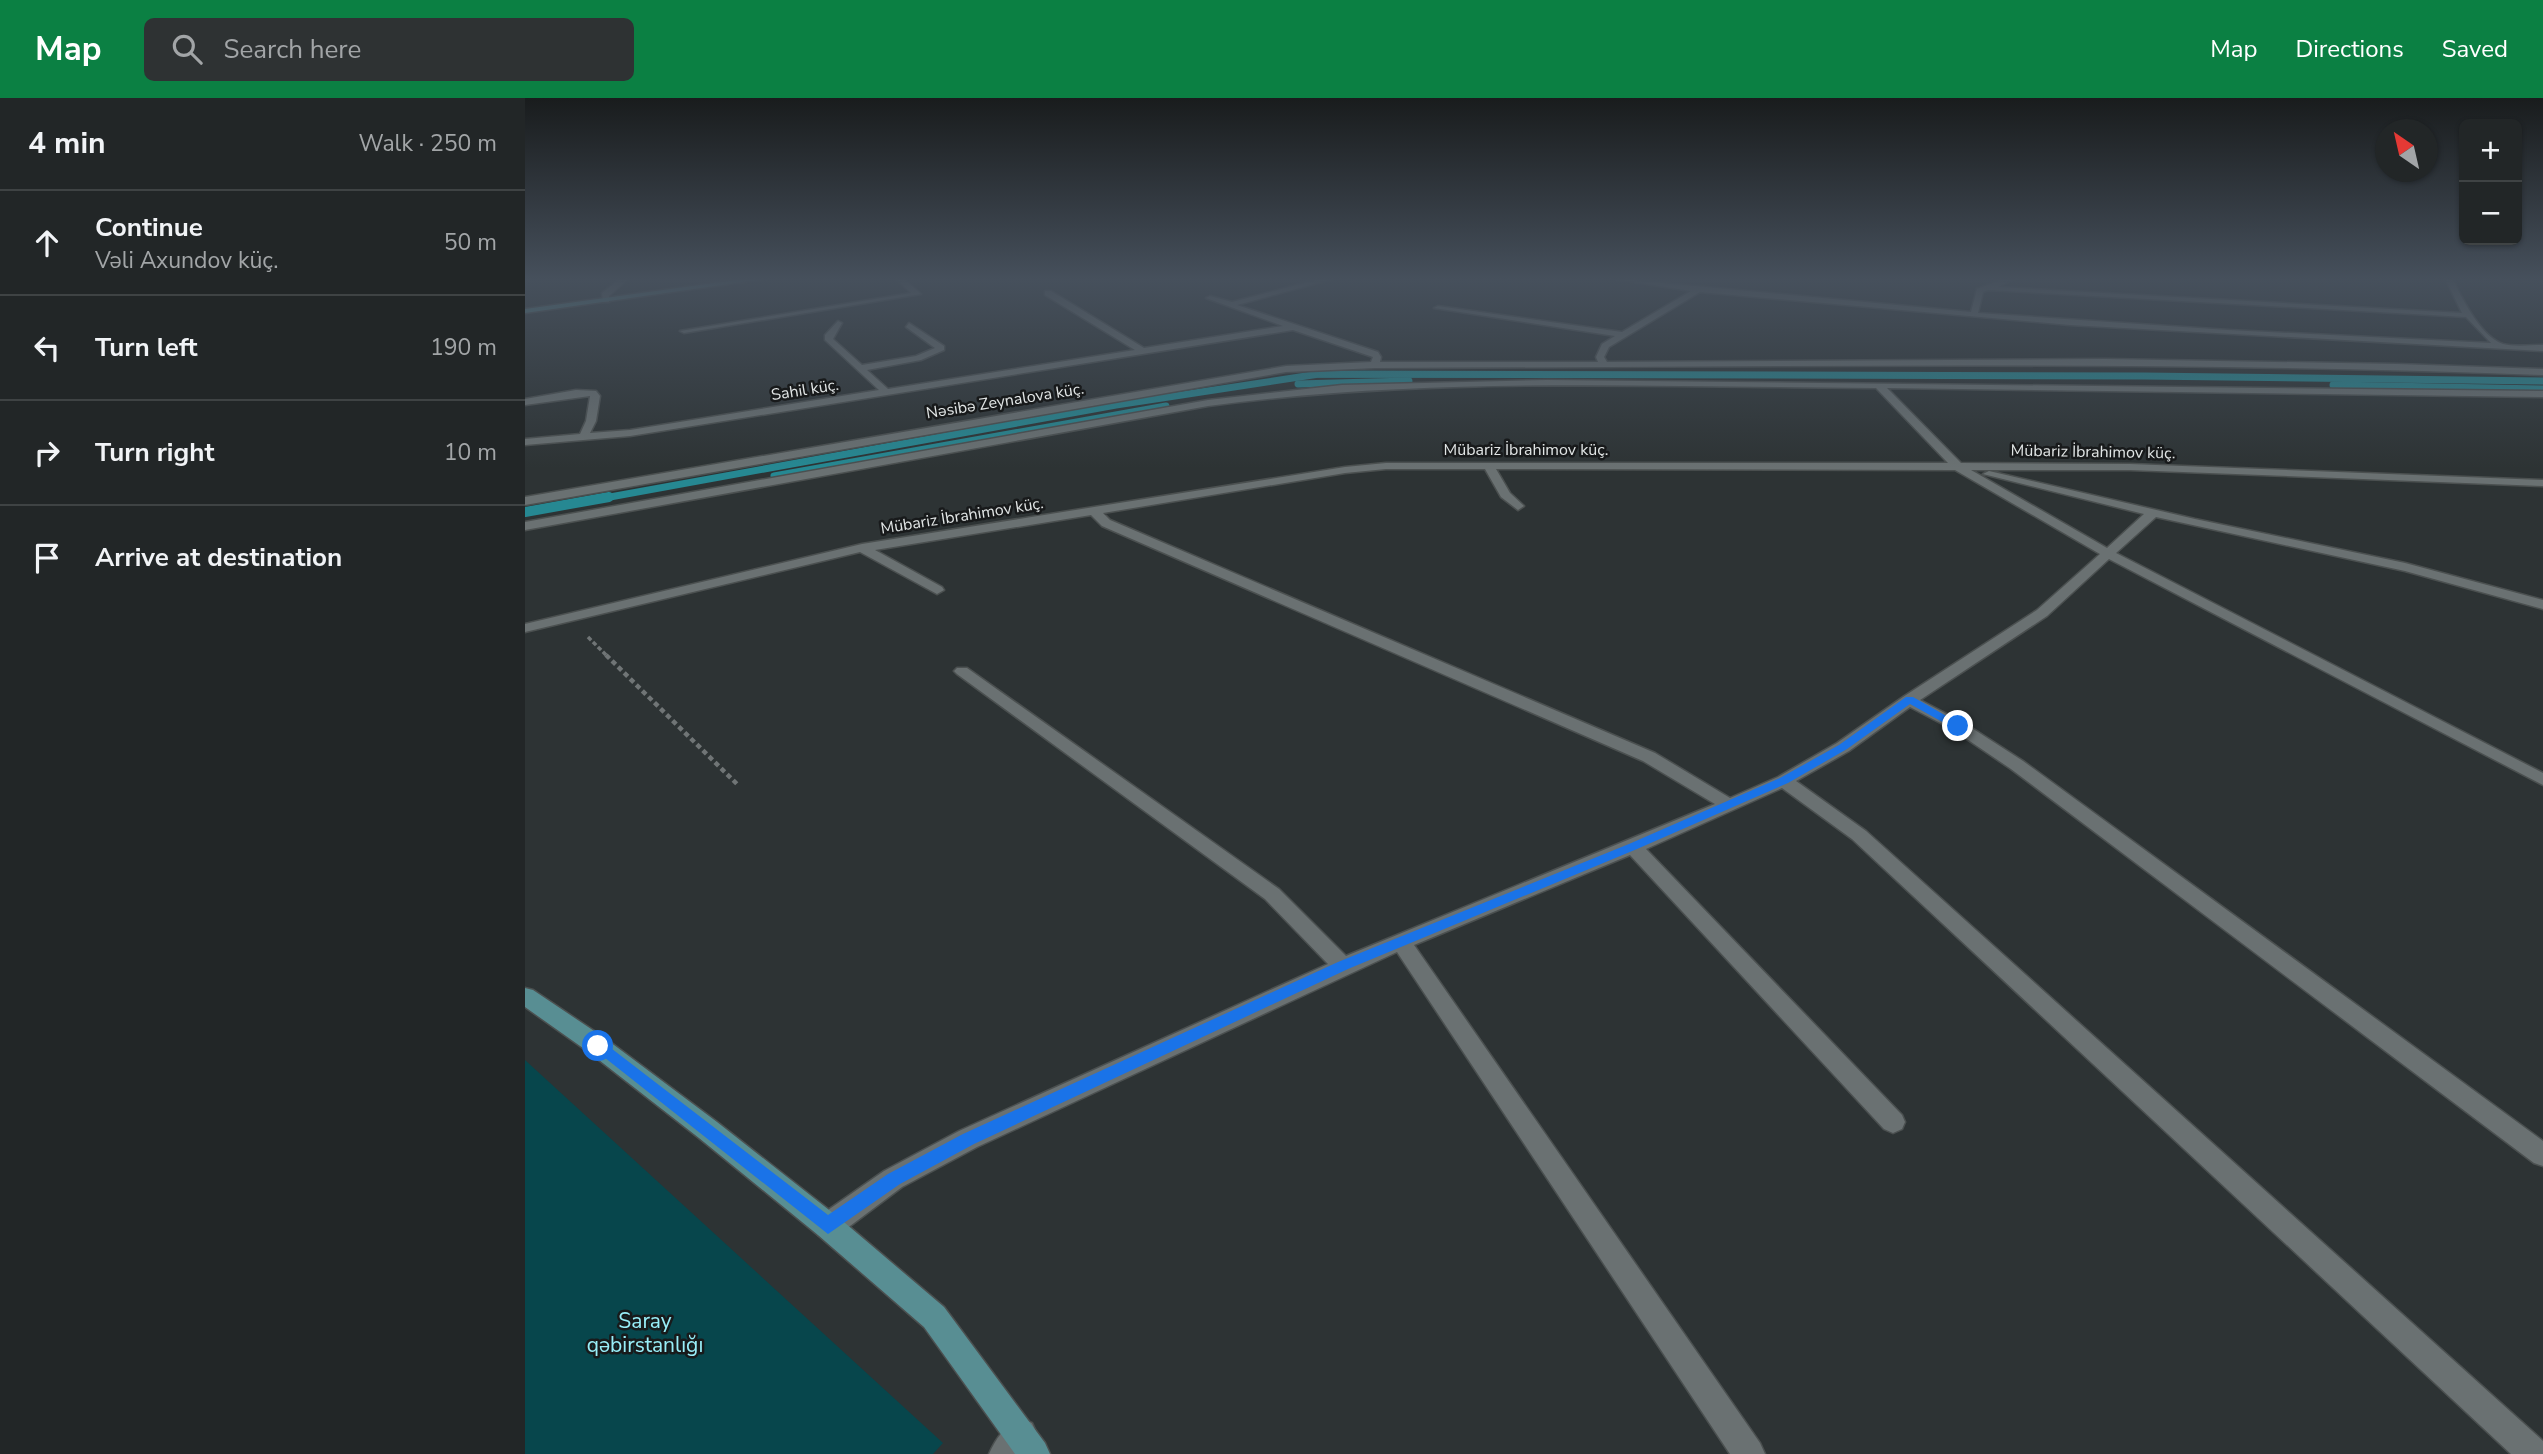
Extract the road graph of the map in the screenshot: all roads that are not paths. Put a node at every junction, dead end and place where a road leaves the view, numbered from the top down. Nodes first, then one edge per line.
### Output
1 (830, 341) edge
2 (932, 341) edge
3 (1127, 341) edge
4 (1204, 341) edge
5 (1336, 341) edge
6 (1613, 341) edge
7 (2422, 341) edge
8 (2495, 341) edge
9 (2502, 346) junction
10 (2543, 348) edge
11 (1143, 351) junction
12 (1375, 365) junction
13 (1605, 366) junction
14 (861, 368) junction
15 (2543, 372) edge
16 (1879, 386) junction
17 (887, 393) junction
18 (2543, 394) edge
19 (525, 402) edge
20 (584, 436) junction
21 (525, 442) edge
22 (1489, 466) junction
23 (1958, 467) junction
24 (2543, 483) edge
25 (525, 500) edge
26 (1518, 506) dead end
27 (1095, 512) junction
28 (2153, 514) junction
29 (525, 526) edge
30 (862, 548) junction
31 (2109, 554) junction
32 (937, 590) dead end
33 (2543, 605) edge
34 (525, 628) edge
35 (962, 671) dead end
36 (1909, 700) junction
37 (1784, 780) junction
38 (2543, 780) edge
39 (1729, 805) junction
40 (1633, 847) junction
41 (1402, 942) junction
42 (1343, 966) junction
43 (525, 996) edge
44 (1893, 1122) dead end
45 (2543, 1155) edge
46 (828, 1226) junction
47 (1020, 1448) edge
48 (1749, 1454) edge
49 (2534, 1454) edge

1 - 14 street
2 - 14 street
3 - 11 street
4 - 11 street, Sahil küç.
5 - 12 street
6 - 13 street
7 - 9 street
8 - 9 street
9 - 10 street
11 - 17 street, Sahil küç.
12 - 13 street, Nəsibə Zeynalova küç.
12 - 25 street, Nəsibə Zeynalova küç.
13 - 15 street, Nəsibə Zeynalova küç.
14 - 17 street
16 - 18 street
16 - 23 street
16 - 29 street
17 - 20 street, Sahil küç.
19 - 20 street
20 - 21 street, Sahil küç.
22 - 23 street, Mübariz İbrahimov küç.
22 - 26 street
22 - 27 street, Mübariz İbrahimov küç.
23 - 24 street, Mübariz İbrahimov küç.
23 - 28 street
23 - 31 street
27 - 30 street, Mübariz İbrahimov küç.
27 - 39 street
28 - 31 street
28 - 33 street
30 - 32 street
30 - 34 street, Mübariz İbrahimov küç.
31 - 36 street
31 - 38 street
35 - 42 street
36 - 37 street
36 - 45 street
37 - 39 street
37 - 49 street
39 - 40 street
40 - 41 street
40 - 44 street
41 - 42 street
41 - 48 street
42 - 46 street
43 - 46 street
46 - 47 street

